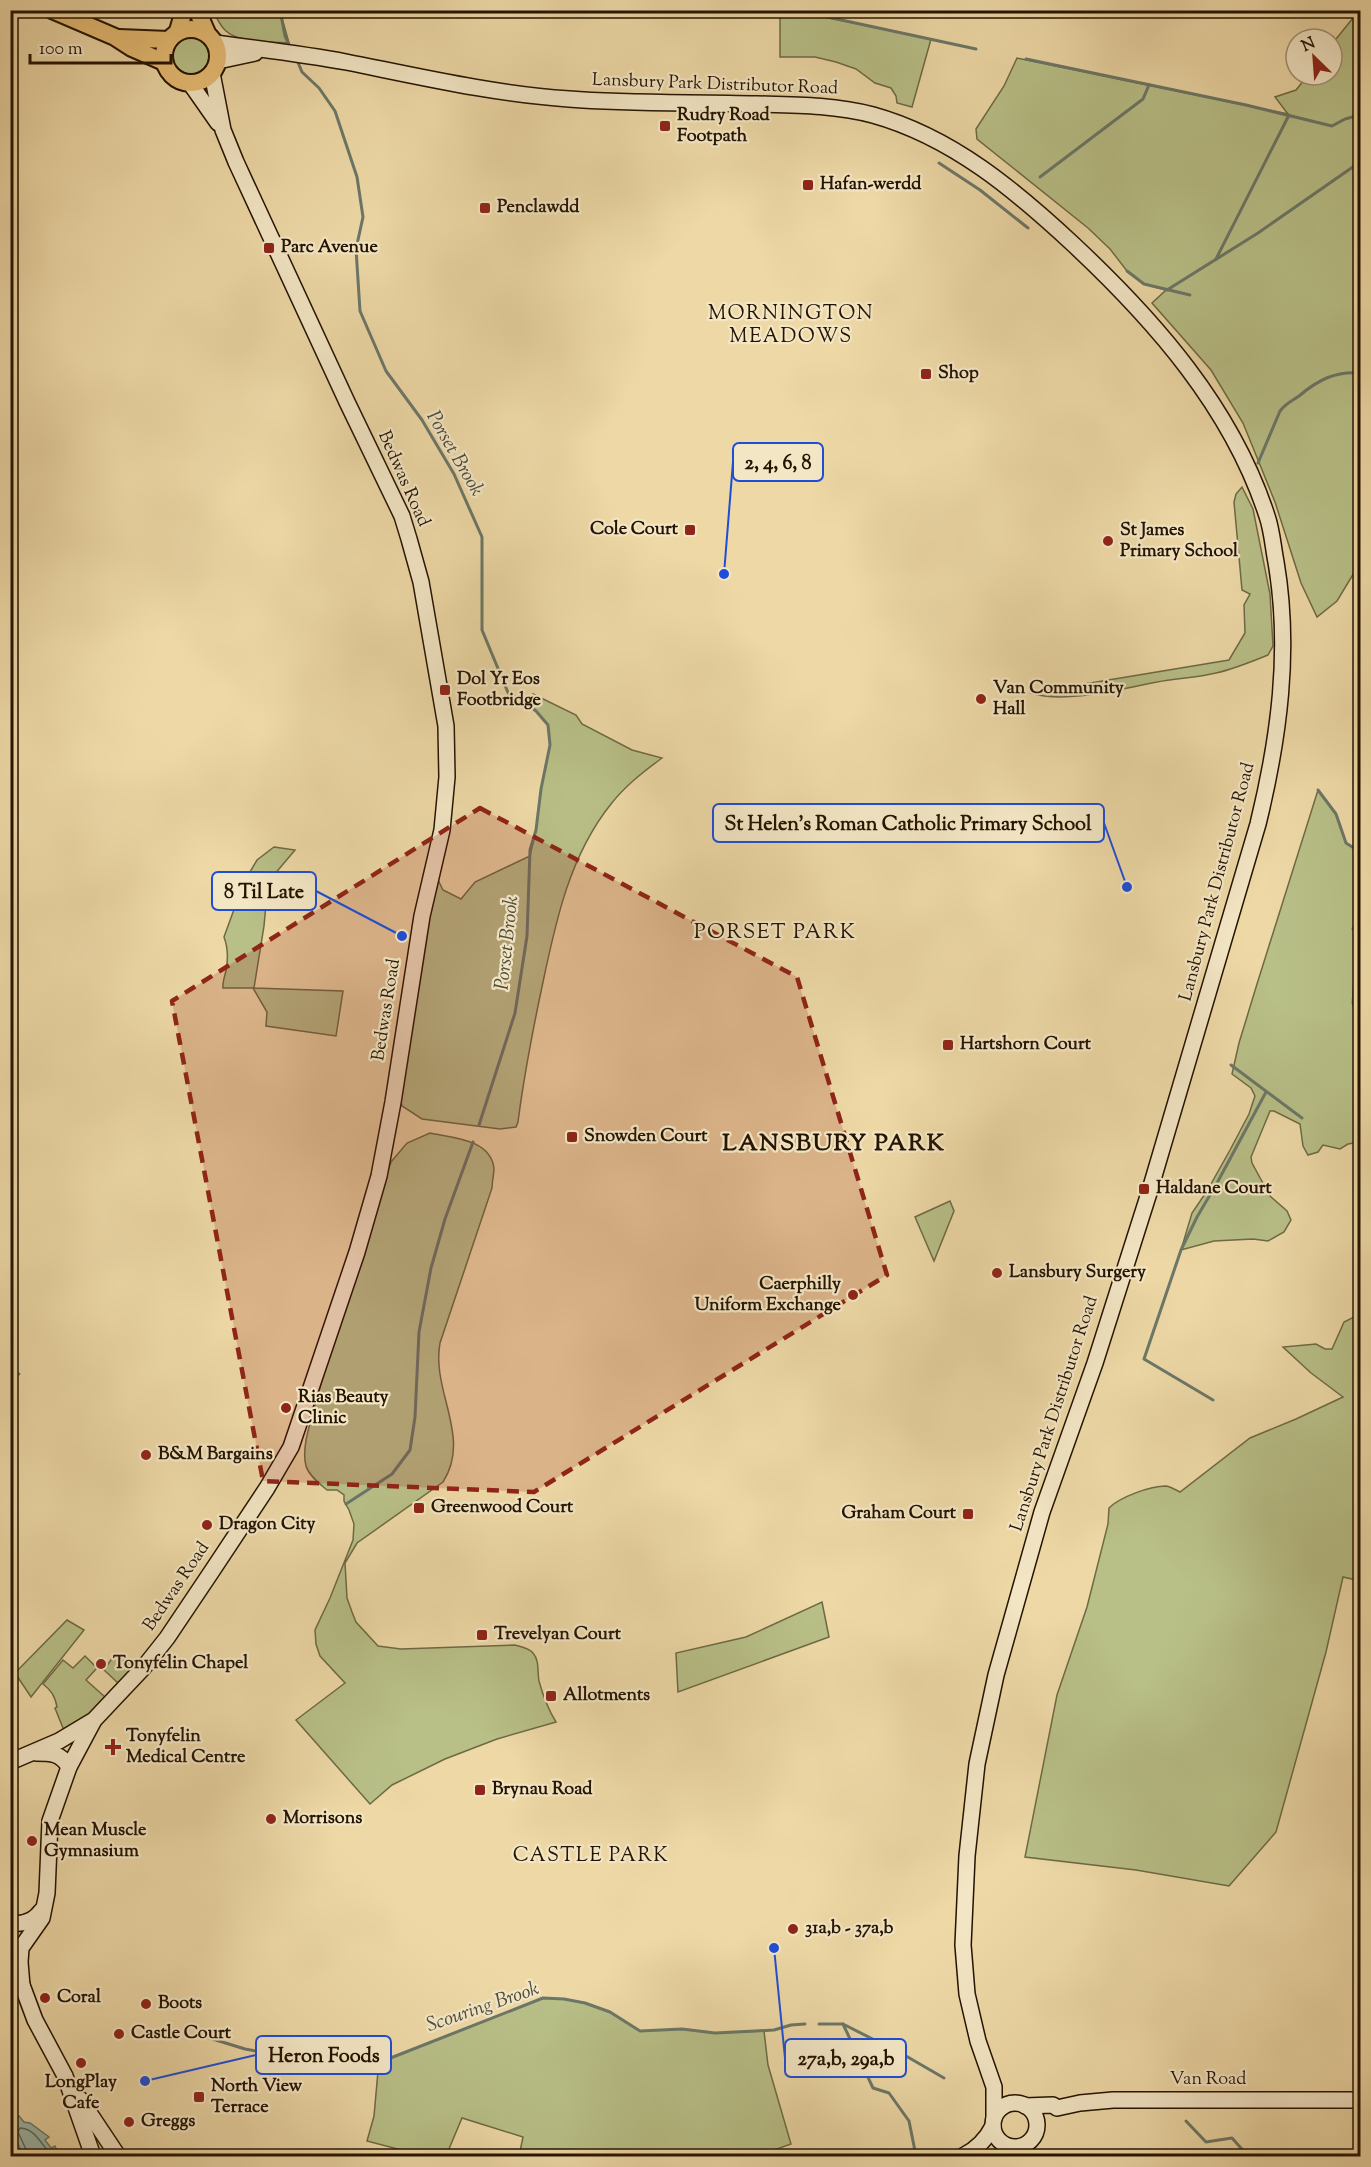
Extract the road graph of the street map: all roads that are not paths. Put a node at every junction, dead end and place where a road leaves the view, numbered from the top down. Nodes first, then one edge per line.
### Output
1 (52, 10) edge
2 (184, 10) edge
3 (197, 10) edge
4 (173, 35) junction
5 (115, 37) junction
6 (211, 38) junction
7 (267, 51) junction
8 (164, 62) junction
9 (215, 67) junction
10 (190, 83) junction
11 (223, 130) junction
12 (94, 1720) junction
13 (32, 1753) junction
14 (10, 1761) edge
15 (69, 1767) junction
16 (45, 1906) junction
17 (10, 1923) edge
18 (10, 1956) edge
19 (22, 1986) junction
20 (65, 2076) junction
21 (994, 2087) junction
22 (1360, 2100) edge
23 (1022, 2105) junction
24 (1057, 2108) junction
25 (994, 2122) junction
26 (1036, 2129) junction
27 (1002, 2143) junction
28 (970, 2153) edge
29 (93, 2157) edge
30 (118, 2157) edge

1 - 5 main road
2 - 4 main road
3 - 6 main road
4 - 5 main road
4 - 6 main road
4 - 8 main road
5 - 8 main road
6 - 7 street, Lansbury Park Distributor Road
6 - 9 main road
7 - 9 street, Lansbury Park Distributor Road
7 - 21 street, Lansbury Park Distributor Road
8 - 10 main road
9 - 10 main road
9 - 11 street
10 - 11 street
11 - 12 street, Bedwas Road
12 - 13 street
12 - 15 street
13 - 14 street
13 - 15 street
15 - 16 street
16 - 17 street
16 - 19 street
18 - 19 street
19 - 20 street
20 - 29 street
20 - 30 street
21 - 23 street
21 - 25 street, Lansbury Park Distributor Road
22 - 24 street, Van Road
23 - 24 street, Van Road
23 - 25 street
23 - 26 street
24 - 26 street
25 - 27 street
25 - 28 street
26 - 27 street
27 - 28 street

